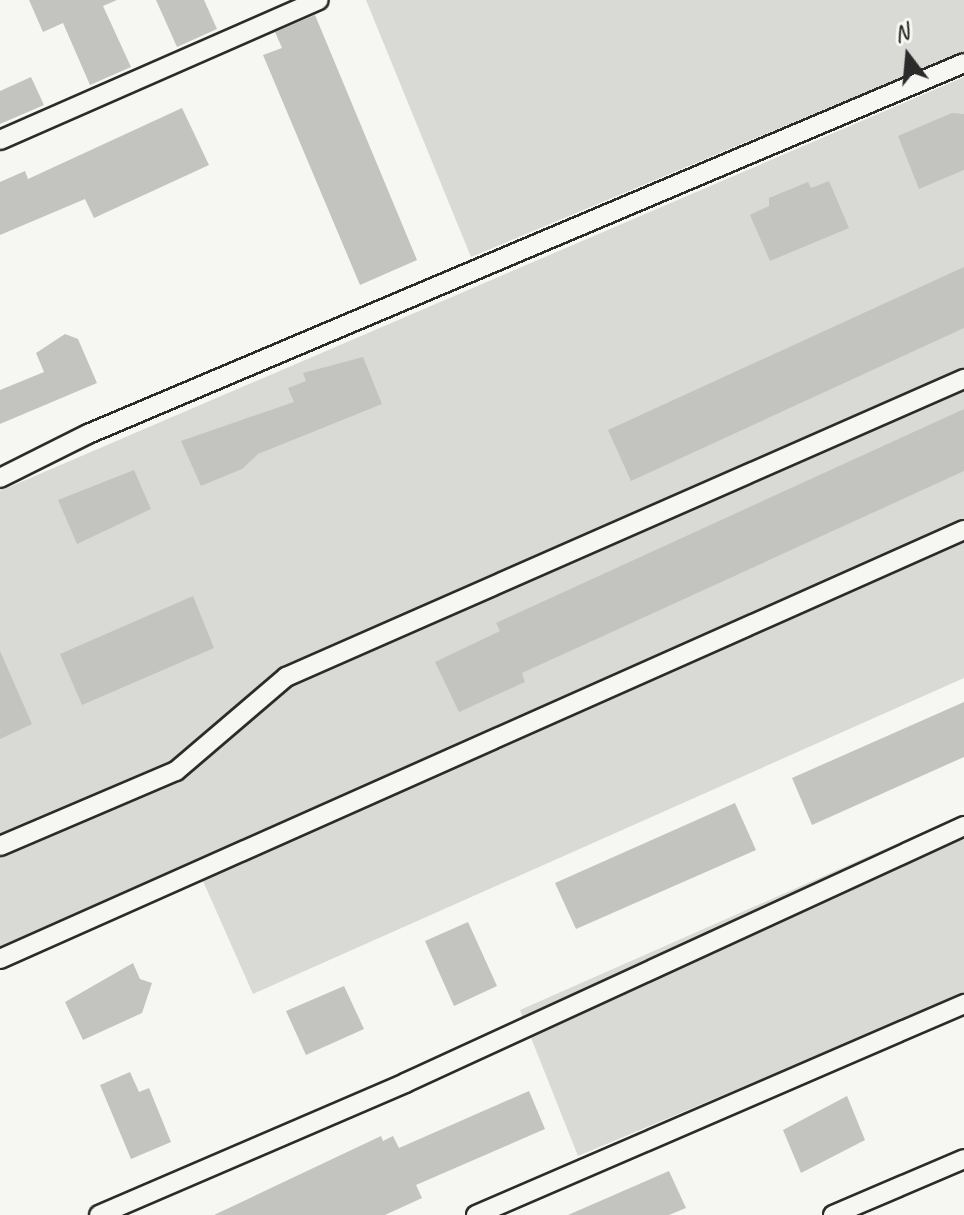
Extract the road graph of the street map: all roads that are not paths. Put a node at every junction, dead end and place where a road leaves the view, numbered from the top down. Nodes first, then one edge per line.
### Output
1 (319, 0) edge
2 (964, 63) edge
3 (0, 140) edge
4 (964, 379) edge
5 (0, 478) edge
6 (964, 530) edge
7 (964, 826) edge
8 (0, 846) edge
9 (0, 959) edge
10 (964, 1004) edge
11 (964, 1159) edge
12 (99, 1215) edge
13 (476, 1215) edge
14 (833, 1215) edge

1 - 3 lane
2 - 5 lane
4 - 8 lane
6 - 9 lane
7 - 12 lane
10 - 13 lane
11 - 14 lane

